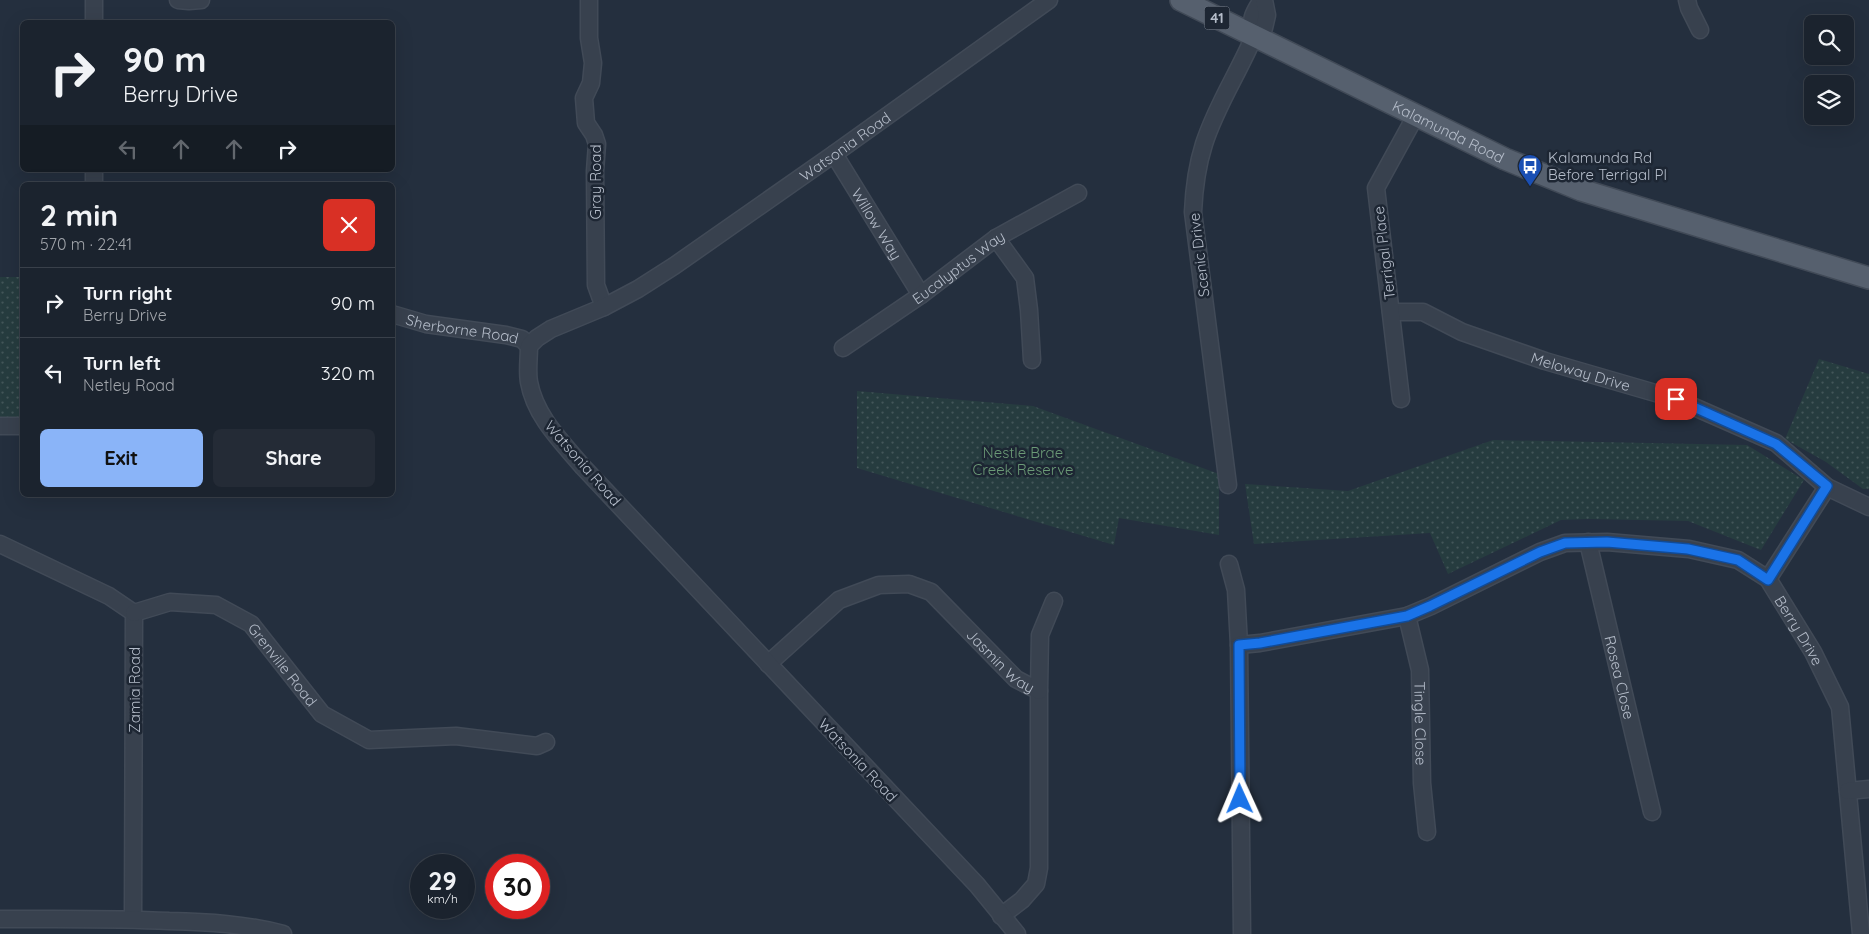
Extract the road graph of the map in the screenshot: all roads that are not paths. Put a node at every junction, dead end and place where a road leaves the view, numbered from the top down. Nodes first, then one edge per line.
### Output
1 (94, 0) edge
2 (178, 0) edge
3 (201, 0) edge
4 (589, 0) edge
5 (1049, 0) edge
6 (1181, 0) edge
7 (1263, 0) edge
8 (1687, 0) edge
9 (94, 20) edge
10 (1700, 30) dead end
11 (1254, 36) junction
12 (1416, 116) junction
13 (834, 154) junction
14 (1078, 193) dead end
15 (996, 238) junction
16 (1869, 278) edge
17 (921, 295) junction
18 (604, 307) junction
19 (1391, 312) junction
20 (395, 315) edge
21 (530, 346) junction
22 (843, 348) dead end
23 (1032, 360) dead end
24 (1401, 399) dead end
25 (0, 426) edge
26 (20, 426) edge
27 (1228, 485) dead end
28 (1827, 486) junction
29 (1869, 507) edge
30 (1588, 542) junction
31 (0, 544) edge
32 (1229, 564) dead end
33 (1768, 580) junction
34 (1054, 601) dead end
35 (134, 613) junction
36 (1407, 616) junction
37 (1239, 645) junction
38 (768, 664) junction
39 (1039, 691) junction
40 (546, 742) dead end
41 (1869, 789) edge
42 (1848, 791) junction
43 (1652, 812) dead end
44 (1428, 832) dead end
45 (1001, 916) junction
46 (0, 919) edge
47 (133, 919) junction
48 (219, 928) edge
49 (283, 934) edge
50 (1017, 934) edge
51 (1242, 934) edge
52 (1860, 934) edge

1 - 9 street
2 - 3 street
4 - 18 street, Gray Road
5 - 13 street, Watsonia Road
6 - 11 main road, Kalamunda Road / 41
7 - 11 street
8 - 10 street
11 - 12 main road, Kalamunda Road / 41
11 - 27 street, Scenic Drive
12 - 16 main road, Kalamunda Road / 41
12 - 19 street, Terrigal Place
13 - 17 street, Willow Way
13 - 18 street, Watsonia Road
14 - 15 street, Eucalyptus Way
15 - 17 street, Eucalyptus Way
15 - 23 street
17 - 22 street, Eucalyptus Way
18 - 21 street, Watsonia Road
19 - 24 street, Terrigal Place
19 - 28 street, Meloway Drive
20 - 21 street, Sherborne Road
21 - 38 street, Watsonia Road
25 - 26 street
28 - 29 street, Meloway Drive
28 - 33 street
30 - 33 street, Berry Drive
30 - 36 street, Berry Drive
30 - 43 street, Rosea Close
31 - 35 street
32 - 37 street
33 - 42 street, Berry Drive
34 - 39 street
35 - 40 street, Grenville Road
35 - 47 street, Zamia Road
36 - 37 street, Berry Drive
36 - 44 street, Tingle Close
37 - 51 street
38 - 39 street, Jasmin Way
38 - 45 street, Watsonia Road
39 - 45 street, Jasmin Way
41 - 42 street
42 - 52 street, Berry Drive
45 - 50 street, Watsonia Road
46 - 47 street
47 - 48 street
48 - 49 street

